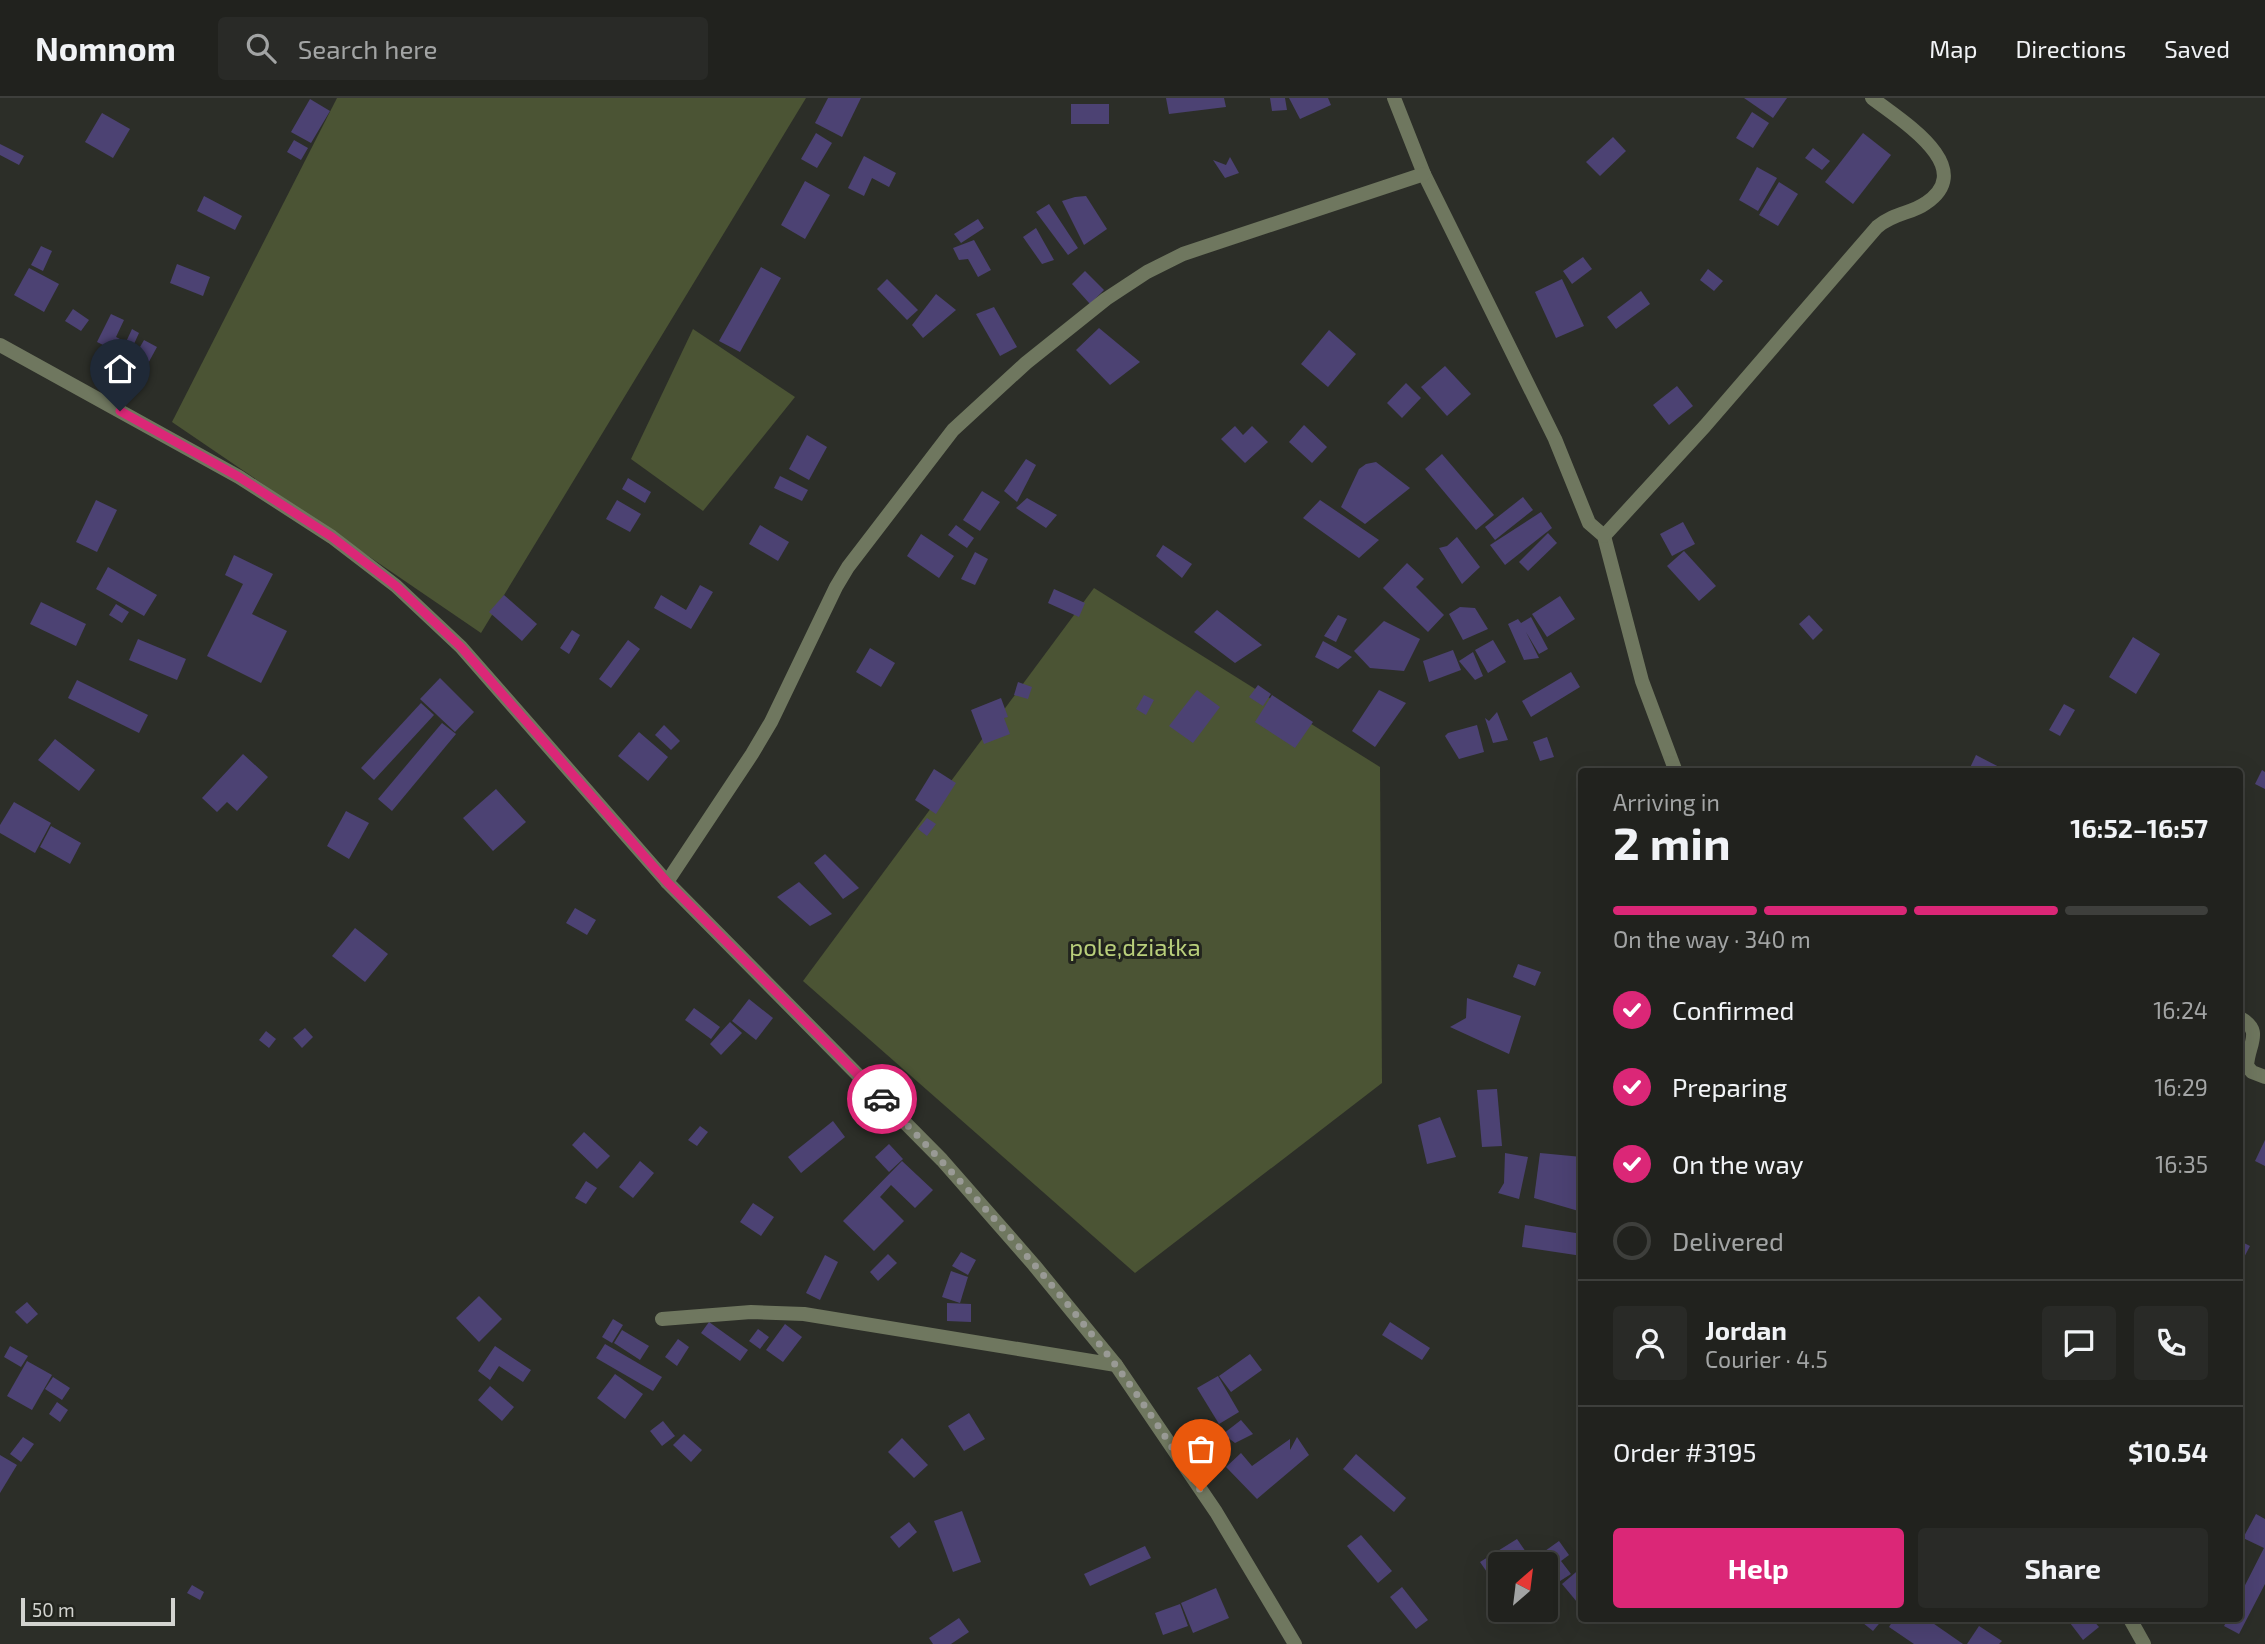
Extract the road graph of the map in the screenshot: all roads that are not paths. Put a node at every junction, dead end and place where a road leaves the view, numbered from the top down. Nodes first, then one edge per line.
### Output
1 (1394, 98) edge
2 (1872, 98) edge
3 (1424, 174) junction
4 (0, 345) edge
5 (1604, 536) junction
6 (1675, 768) edge
7 (667, 882) junction
8 (2243, 1020) edge
9 (2265, 1077) edge
10 (662, 1319) dead end
11 (1115, 1365) junction
12 (2132, 1622) edge
13 (1295, 1644) edge
14 (2144, 1644) edge

1 - 3 street
2 - 5 street
3 - 5 street
3 - 7 street
4 - 7 street
5 - 6 street
7 - 11 street
8 - 9 street
10 - 11 street
11 - 13 street
12 - 14 street

